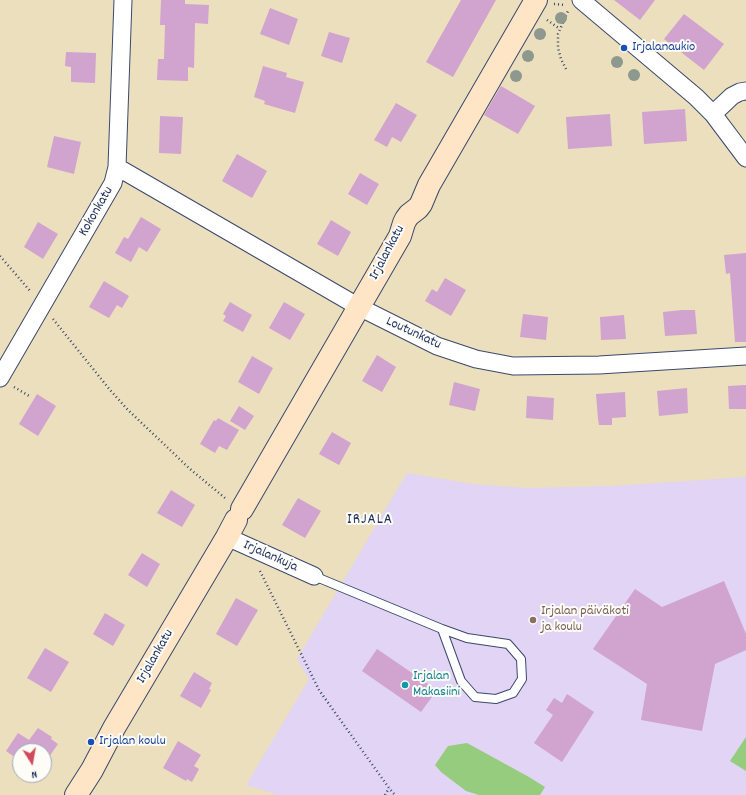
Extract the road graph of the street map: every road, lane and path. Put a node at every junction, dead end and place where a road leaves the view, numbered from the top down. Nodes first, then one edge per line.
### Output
1 (123, 0) edge
2 (575, 3) edge
3 (540, 9) edge
4 (560, 29) junction
5 (566, 69) dead end
6 (746, 91) edge
7 (713, 114) junction
8 (746, 158) edge
9 (117, 167) junction
10 (0, 256) edge
11 (42, 306) junction
12 (359, 307) junction
13 (746, 356) edge
14 (0, 378) edge
15 (233, 517) junction
16 (258, 551) junction
17 (314, 576) joint
18 (442, 630) junction
19 (389, 788) junction
20 (76, 795) edge
21 (385, 795) edge
22 (395, 795) edge

1 - 9 street, Kokonkatu
2 - 4 path
2 - 7 street
3 - 4 path
3 - 12 street, Irjalankatu
4 - 5 path
6 - 7 street
7 - 8 street
9 - 11 street, Kokonkatu
9 - 12 street, Loutunkatu
10 - 11 path
11 - 14 street, Kokonkatu
11 - 15 path
12 - 13 street, Loutunkatu
12 - 15 street, Irjalankatu
15 - 16 street, Irjalankuja
15 - 20 street, Irjalankatu
16 - 17 street, Irjalankuja
16 - 19 path
17 - 18 lane
18 - 18 lane
19 - 21 path
19 - 22 path

